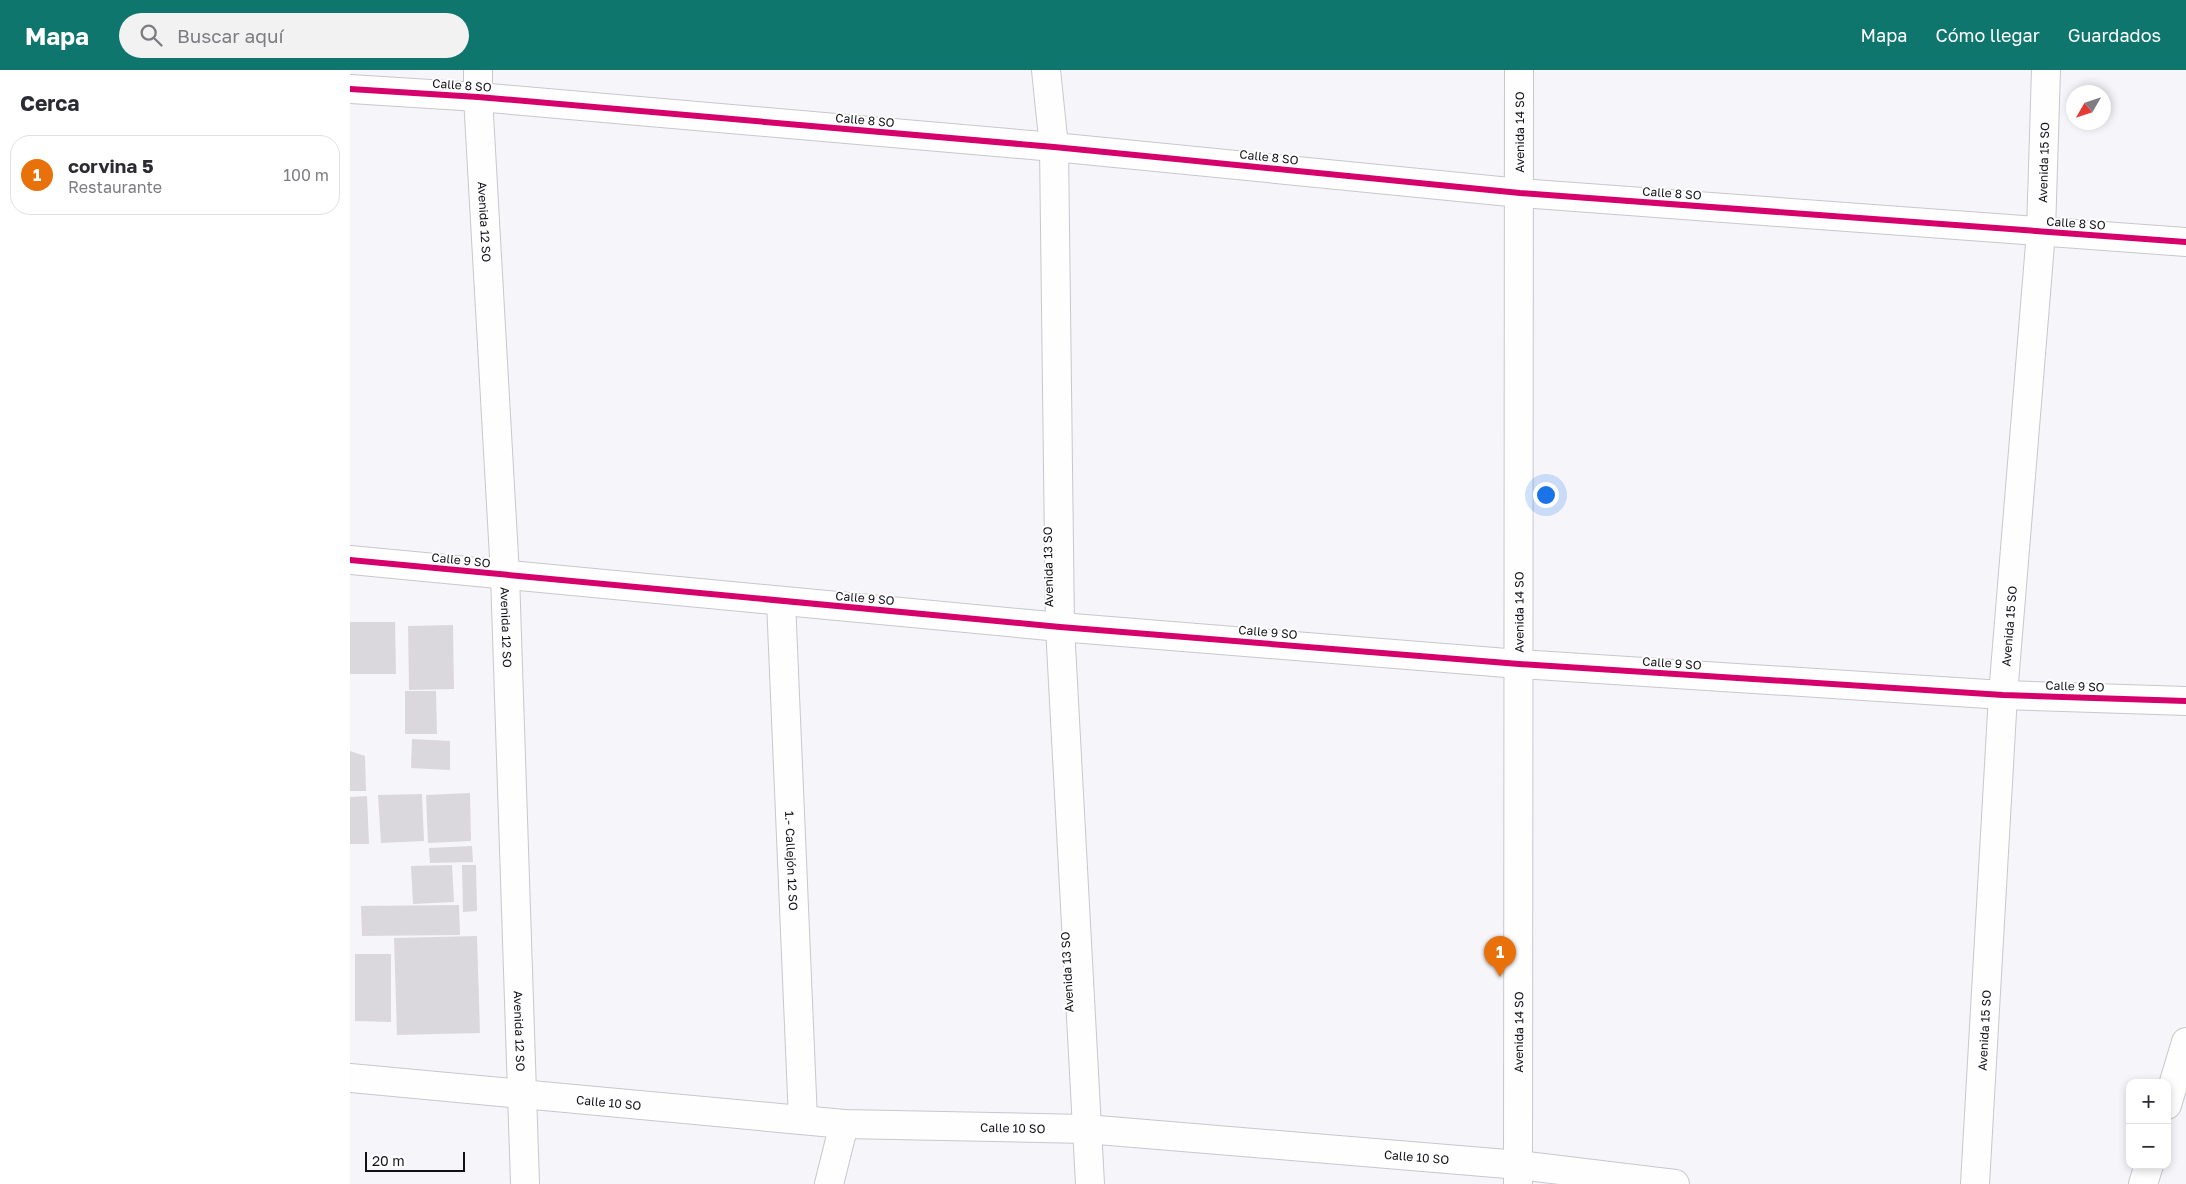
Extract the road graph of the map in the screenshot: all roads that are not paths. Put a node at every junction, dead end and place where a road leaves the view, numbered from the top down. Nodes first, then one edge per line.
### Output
1 (478, 70) edge
2 (1046, 70) edge
3 (1519, 70) edge
4 (2046, 70) edge
5 (350, 89) edge
6 (478, 97) junction
7 (1054, 147) junction
8 (1520, 193) junction
9 (2041, 232) junction
10 (2186, 242) edge
11 (350, 560) edge
12 (505, 575) junction
13 (780, 601) junction
14 (1060, 627) junction
15 (1519, 664) junction
16 (2003, 695) junction
17 (2186, 701) edge
18 (2186, 1042) edge
19 (350, 1078) edge
20 (2171, 1092) edge
21 (521, 1095) junction
22 (803, 1120) junction
23 (844, 1124) junction
24 (1086, 1130) junction
25 (2148, 1169) edge
26 (1518, 1174) edge
27 (525, 1184) edge
28 (830, 1184) edge
29 (1090, 1184) edge
30 (1675, 1184) edge
31 (1975, 1184) edge
32 (2143, 1184) edge

1 - 6 street, Avenida 12 SO
2 - 7 street, Avenida 13 SO
3 - 8 street, Avenida 14 SO
4 - 9 street, Avenida 15 SO
5 - 6 street, Calle 8 SO
6 - 7 street, Calle 8 SO
6 - 12 street, Avenida 12 SO
7 - 8 street, Calle 8 SO
7 - 14 street, Avenida 13 SO
8 - 9 street, Calle 8 SO
8 - 15 street, Avenida 14 SO
9 - 10 street, Calle 8 SO
9 - 16 street, Avenida 15 SO
11 - 12 street, Calle 9 SO
12 - 13 street, Calle 9 SO
12 - 21 street, Avenida 12 SO
13 - 14 street, Calle 9 SO
13 - 22 street, 1.- Callejón 12 SO
14 - 15 street, Calle 9 SO
14 - 24 street, Avenida 13 SO
15 - 16 street, Calle 9 SO
15 - 26 street, Avenida 14 SO
16 - 17 street, Calle 9 SO
16 - 31 street, Avenida 15 SO
18 - 20 street
19 - 21 street, Calle 10 SO
21 - 22 street, Calle 10 SO
21 - 27 street, Avenida 12 SO
22 - 23 street, Calle 10 SO
23 - 24 street, Calle 10 SO
23 - 28 street
24 - 26 street, Calle 10 SO
24 - 29 street, Avenida 13 SO
25 - 32 street
26 - 30 street, Calle 10 SO

